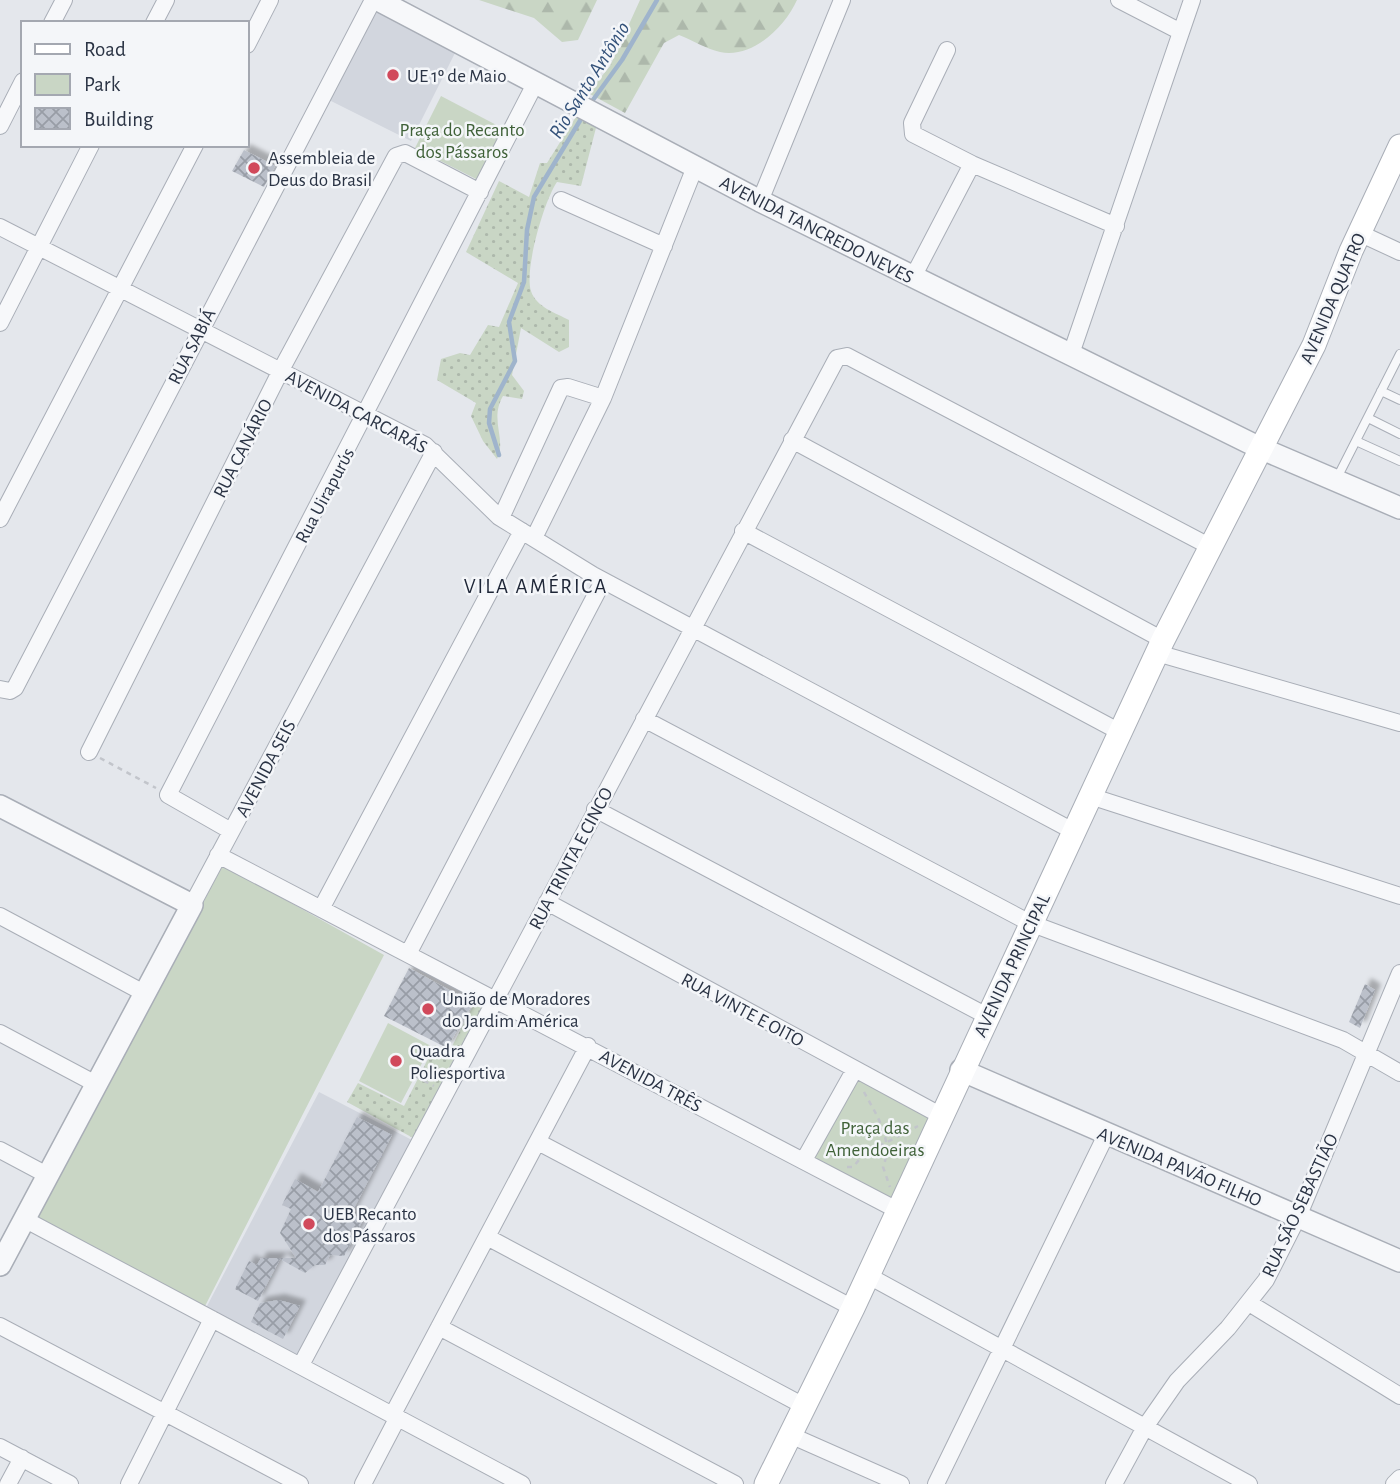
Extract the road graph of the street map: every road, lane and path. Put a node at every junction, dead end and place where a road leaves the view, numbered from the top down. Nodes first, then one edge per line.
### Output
1 (64, 0) edge
2 (166, 0) edge
3 (270, 0) edge
4 (373, 0) edge
5 (378, 0) edge
6 (842, 0) edge
7 (1119, 0) edge
8 (1192, 0) edge
9 (53, 21) edge
10 (155, 21) edge
11 (1181, 32) junction
12 (248, 43) edge
13 (947, 50) dead end
14 (536, 82) junction
15 (21, 85) edge
16 (0, 126) edge
17 (1400, 146) edge
18 (90, 147) edge
19 (194, 147) edge
20 (972, 164) junction
21 (695, 167) junction
22 (480, 192) junction
23 (561, 201) dead end
24 (760, 201) junction
25 (1116, 226) junction
26 (0, 227) edge
27 (1359, 233) junction
28 (664, 246) junction
29 (38, 247) junction
30 (1400, 252) edge
31 (913, 277) junction
32 (121, 289) junction
33 (0, 323) edge
34 (200, 329) junction
35 (1071, 354) junction
36 (1400, 354) edge
37 (281, 370) junction
38 (1396, 372) edge
39 (1381, 391) junction
40 (603, 398) junction
41 (1400, 400) edge
42 (367, 414) junction
43 (1368, 418) junction
44 (1400, 434) edge
45 (792, 440) junction
46 (1356, 441) junction
47 (1260, 448) junction
48 (434, 452) junction
49 (1400, 461) edge
50 (1336, 481) junction
51 (1400, 508) edge
52 (501, 518) junction
53 (0, 519) edge
54 (743, 531) junction
55 (528, 535) junction
56 (1209, 546) junction
57 (603, 581) junction
58 (691, 629) junction
59 (1160, 647) junction
60 (5, 690) edge
61 (644, 719) junction
62 (1400, 723) edge
63 (1120, 732) junction
64 (89, 752) joint
65 (168, 795) junction
66 (1090, 796) junction
67 (0, 806) edge
68 (596, 810) junction
69 (231, 831) junction
70 (1073, 831) junction
71 (218, 855) junction
72 (1400, 895) edge
73 (547, 902) junction
74 (192, 905) junction
75 (321, 909) junction
76 (0, 916) edge
77 (1030, 923) junction
78 (408, 954) junction
79 (1399, 975) edge
80 (144, 993) junction
81 (495, 999) junction
82 (986, 1016) junction
83 (0, 1033) edge
84 (588, 1046) junction
85 (1367, 1053) junction
86 (855, 1069) junction
87 (961, 1070) junction
88 (1400, 1073) edge
89 (415, 1076) dead end
90 (96, 1084) junction
91 (446, 1091) junction
92 (864, 1091) dead end
93 (940, 1115) junction
94 (1107, 1135) junction
95 (538, 1142) junction
96 (887, 1144) junction
97 (0, 1150) edge
98 (804, 1160) junction
99 (844, 1166) dead end
100 (47, 1175) junction
101 (897, 1210) junction
102 (1298, 1217) junction
103 (24, 1219) junction
104 (487, 1237) junction
105 (1400, 1261) edge
106 (0, 1264) edge
107 (867, 1275) junction
108 (1249, 1303) junction
109 (853, 1308) junction
110 (212, 1319) junction
111 (0, 1325) edge
112 (439, 1327) junction
113 (1002, 1349) junction
114 (300, 1365) junction
115 (1400, 1396) edge
116 (804, 1406) junction
117 (165, 1412) junction
118 (396, 1416) junction
119 (1145, 1427) junction
120 (790, 1435) junction
121 (0, 1447) edge
122 (22, 1458) junction
123 (1400, 1478) edge
124 (8, 1484) edge
125 (70, 1484) edge
126 (128, 1484) edge
127 (300, 1484) edge
128 (363, 1484) edge
129 (522, 1484) edge
130 (735, 1484) edge
131 (766, 1484) edge
132 (901, 1484) edge
133 (936, 1484) edge
134 (1114, 1484) edge
135 (1249, 1484) edge
136 (1394, 1484) edge

1 - 9 street
2 - 10 street
3 - 12 street
4 - 34 street, RUA SABIÁ
5 - 14 street, AVENIDA TANCREDO NEVES
6 - 24 street
7 - 11 street
8 - 11 street
11 - 25 street
13 - 20 street
14 - 21 street, AVENIDA TANCREDO NEVES
14 - 22 street, Rua Uirapurύs
15 - 16 street
17 - 27 main road, AVENIDA QUATRO
18 - 29 street
19 - 32 street
20 - 25 street
20 - 31 street
21 - 24 street, AVENIDA TANCREDO NEVES
21 - 28 street
22 - 37 street, RUA CANÁRIO
22 - 42 street, Rua Uirapurύs
23 - 28 street
24 - 31 street, AVENIDA TANCREDO NEVES
25 - 35 street
26 - 29 street, AVENIDA CARCARÁS
27 - 30 street
27 - 47 main road, AVENIDA QUATRO
28 - 40 street
29 - 32 street, AVENIDA CARCARÁS
29 - 33 street
31 - 35 street, AVENIDA TANCREDO NEVES
32 - 34 street, AVENIDA CARCARÁS
32 - 53 street
34 - 37 street, AVENIDA CARCARÁS
34 - 60 street, RUA SABIÁ
35 - 47 street, AVENIDA TANCREDO NEVES
36 - 38 lane
37 - 42 street, AVENIDA CARCARÁS
37 - 64 street, RUA CANÁRIO
38 - 39 lane
39 - 41 lane
39 - 43 lane
40 - 52 street
40 - 55 street
42 - 48 street, AVENIDA CARCARÁS
42 - 65 street, Rua Uirapurύs
43 - 44 lane
43 - 46 lane
45 - 54 street, RUA TRINTA E CINCO
45 - 56 street, RUA TRINTA E CINCO
45 - 59 street
46 - 49 lane
46 - 50 lane
47 - 50 street, AVENIDA TANCREDO NEVES
47 - 56 main road, AVENIDA PRINCIPAL
48 - 52 street, AVENIDA CARCARÁS
48 - 69 street, AVENIDA SEIS
50 - 51 street, AVENIDA TANCREDO NEVES
52 - 55 street, AVENIDA CARCARÁS
54 - 58 street, RUA TRINTA E CINCO
54 - 63 street
55 - 57 street, AVENIDA CARCARÁS
55 - 75 street
56 - 59 main road, AVENIDA PRINCIPAL
57 - 58 street, AVENIDA CARCARÁS
57 - 78 street
58 - 61 street, RUA TRINTA E CINCO
58 - 70 street, AVENIDA CARCARÁS
59 - 62 street
59 - 63 main road, AVENIDA PRINCIPAL
61 - 68 street, RUA TRINTA E CINCO
61 - 77 street
63 - 66 main road, AVENIDA PRINCIPAL
64 - 65 path
65 - 69 street
66 - 70 main road, AVENIDA PRINCIPAL
66 - 72 street
67 - 74 street
68 - 73 street, RUA TRINTA E CINCO
68 - 82 street
69 - 71 street, AVENIDA SEIS
70 - 77 main road, AVENIDA PRINCIPAL
71 - 74 street, AVENIDA SEIS
71 - 75 street, AVENIDA TRÊS
73 - 81 street, RUA TRINTA E CINCO
73 - 86 street, RUA VINTE E OITO
74 - 80 street, AVENIDA SEIS
75 - 78 street, AVENIDA TRÊS
76 - 80 street
77 - 82 main road, AVENIDA PRINCIPAL
77 - 85 street
78 - 81 street, AVENIDA TRÊS
79 - 85 street, RUA SÃO SEBASTIÃO
80 - 90 street, AVENIDA SEIS
81 - 84 street, AVENIDA TRÊS
81 - 91 street, RUA TRINTA E CINCO
82 - 87 main road, AVENIDA PRINCIPAL
83 - 90 street
84 - 95 street
84 - 98 street, AVENIDA TRÊS
85 - 88 street
85 - 102 street, RUA SÃO SEBASTIÃO
86 - 93 street, RUA VINTE E OITO
86 - 98 street
87 - 93 main road, AVENIDA PRINCIPAL
87 - 94 street, AVENIDA PAVÃO FILHO
89 - 91 path
90 - 100 street, AVENIDA SEIS
91 - 114 street, RUA TRINTA E CINCO
92 - 96 path
93 - 96 path
93 - 101 main road, AVENIDA PRINCIPAL
94 - 102 street, AVENIDA PAVÃO FILHO
94 - 113 street
95 - 104 street
95 - 109 street
96 - 99 path
96 - 101 path
97 - 100 street
98 - 101 street, AVENIDA TRÊS
100 - 103 street, AVENIDA SEIS
101 - 107 main road, AVENIDA PRINCIPAL
102 - 105 street, AVENIDA PAVÃO FILHO
102 - 108 street, RUA SÃO SEBASTIÃO
103 - 106 street, AVENIDA SEIS
103 - 110 street
104 - 112 street
104 - 116 street
107 - 109 main road, AVENIDA PRINCIPAL
107 - 113 street
108 - 115 street
108 - 119 street, RUA SÃO SEBASTIÃO
109 - 116 main road, AVENIDA PRINCIPAL
110 - 114 street
110 - 117 street
111 - 117 street
112 - 118 street
112 - 130 street
113 - 119 street
113 - 133 street
114 - 118 street
116 - 120 main road, AVENIDA PRINCIPAL
117 - 126 street
117 - 127 street
118 - 128 street
118 - 129 street
119 - 134 street, RUA SÃO SEBASTIÃO
119 - 135 street
120 - 131 main road, AVENIDA PRINCIPAL
120 - 132 street
121 - 122 street
122 - 124 street
122 - 125 street
123 - 136 street

